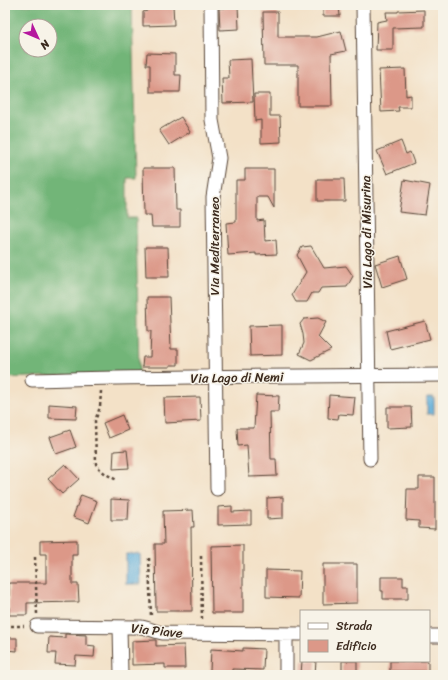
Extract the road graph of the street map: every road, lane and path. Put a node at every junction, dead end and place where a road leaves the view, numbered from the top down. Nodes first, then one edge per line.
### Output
1 (211, 5) edge
2 (362, 5) edge
3 (369, 375) junction
4 (443, 375) edge
5 (215, 377) junction
6 (102, 378) junction
7 (32, 380) dead end
8 (370, 459) dead end
9 (117, 480) dead end
10 (217, 489) dead end
11 (202, 556) dead end
12 (35, 557) dead end
13 (149, 558) dead end
14 (5, 626) edge
15 (37, 626) junction
16 (120, 627) junction
17 (151, 630) junction
18 (203, 633) junction
19 (286, 634) junction
20 (300, 634) edge
21 (430, 636) edge
22 (443, 636) edge
23 (121, 675) edge
24 (286, 675) edge

1 - 5 street, Via Mediterraneo
2 - 3 street, Via Lago di Misurina
3 - 4 street, Via Lago di Nemi
3 - 5 street, Via Lago di Nemi
3 - 8 street, Via Lago di Misurina
5 - 6 street, Via Lago di Nemi
5 - 10 street, Via Mediterraneo
6 - 7 street, Via Lago di Nemi
6 - 9 path
11 - 18 path
12 - 15 path
13 - 17 path
14 - 15 path
15 - 16 street, Via Piave
16 - 17 street, Via Piave
16 - 23 street
17 - 18 street, Via Piave
18 - 19 street, Via Piave
19 - 20 street, Via Piave
19 - 24 street
21 - 22 street

